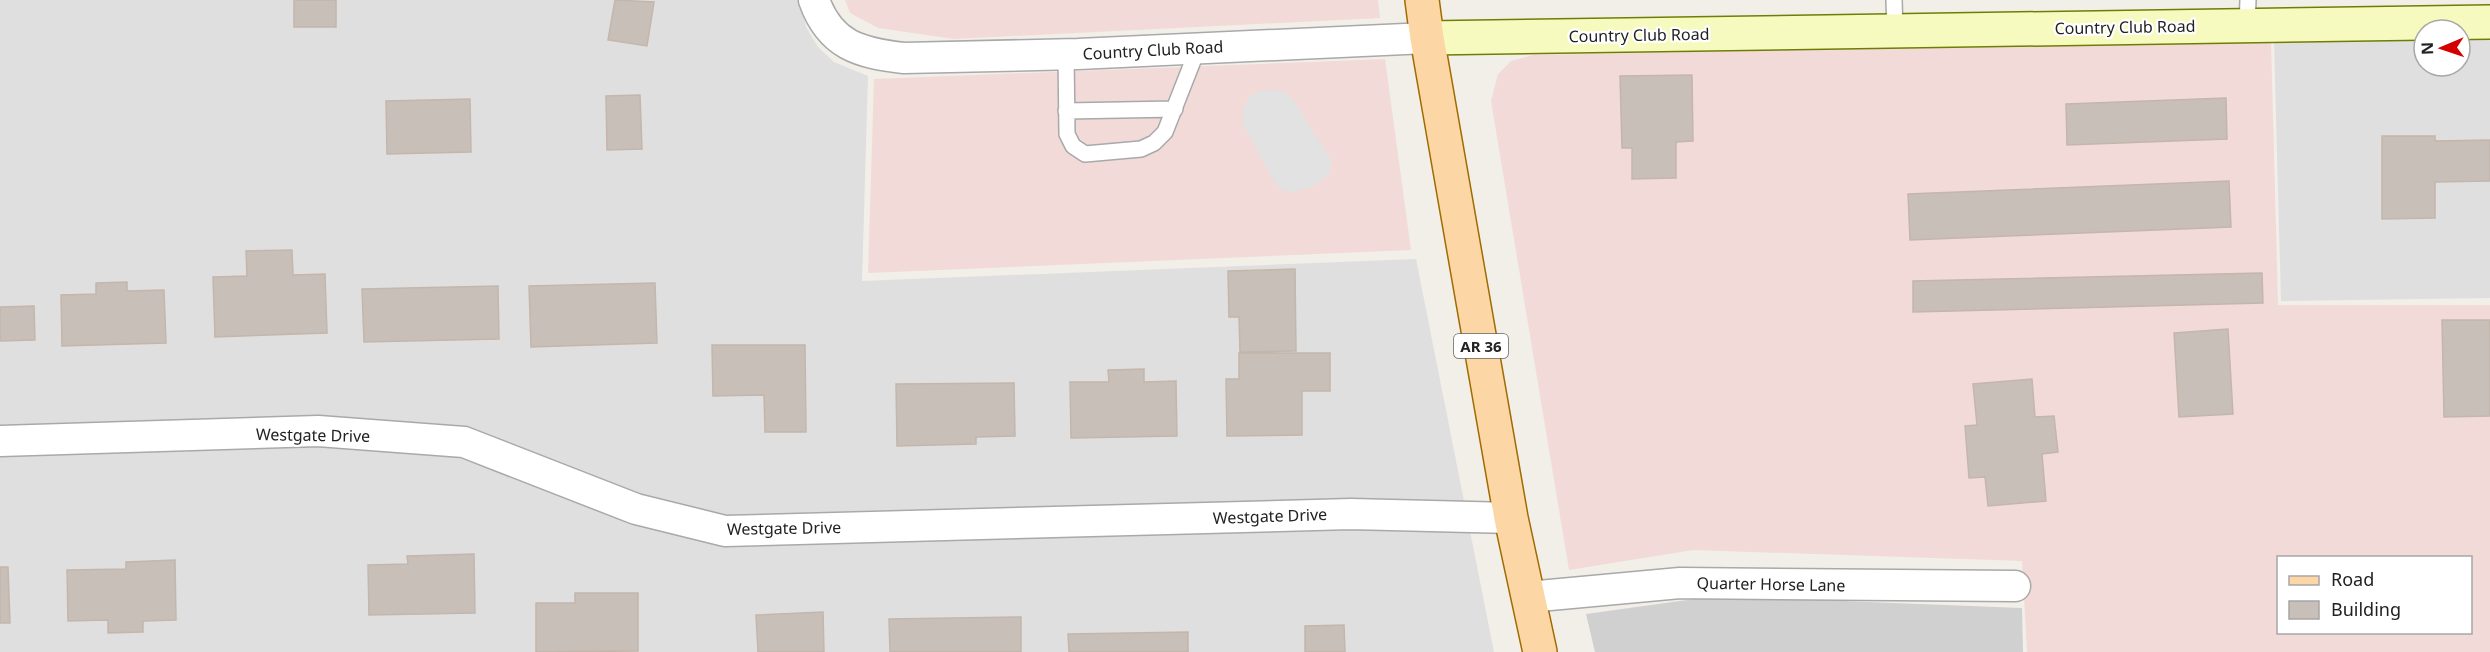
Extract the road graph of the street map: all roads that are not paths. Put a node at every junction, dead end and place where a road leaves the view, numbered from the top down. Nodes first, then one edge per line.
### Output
1 (814, 0) edge
2 (1422, 0) edge
3 (2247, 13) edge
4 (1894, 16) edge
5 (2490, 22) edge
6 (1427, 38) junction
7 (1198, 48) junction
8 (1066, 54) junction
9 (1175, 109) junction
10 (1066, 111) junction
11 (0, 441) edge
12 (1511, 519) junction
13 (2015, 586) dead end
14 (1528, 597) junction
15 (1540, 652) edge

1 - 8 street, Country Club Road
2 - 6 main road, AR 36
3 - 4 street, Country Club Road
3 - 5 street, Country Club Road
4 - 6 street, Country Club Road
6 - 7 street, Country Club Road
6 - 12 main road, AR 36
7 - 8 street, Country Club Road
7 - 9 lane
8 - 10 lane
9 - 10 lane
9 - 10 lane
11 - 12 street, Westgate Drive
12 - 14 main road, AR 36
13 - 14 street, Quarter Horse Lane
14 - 15 main road, AR 36

